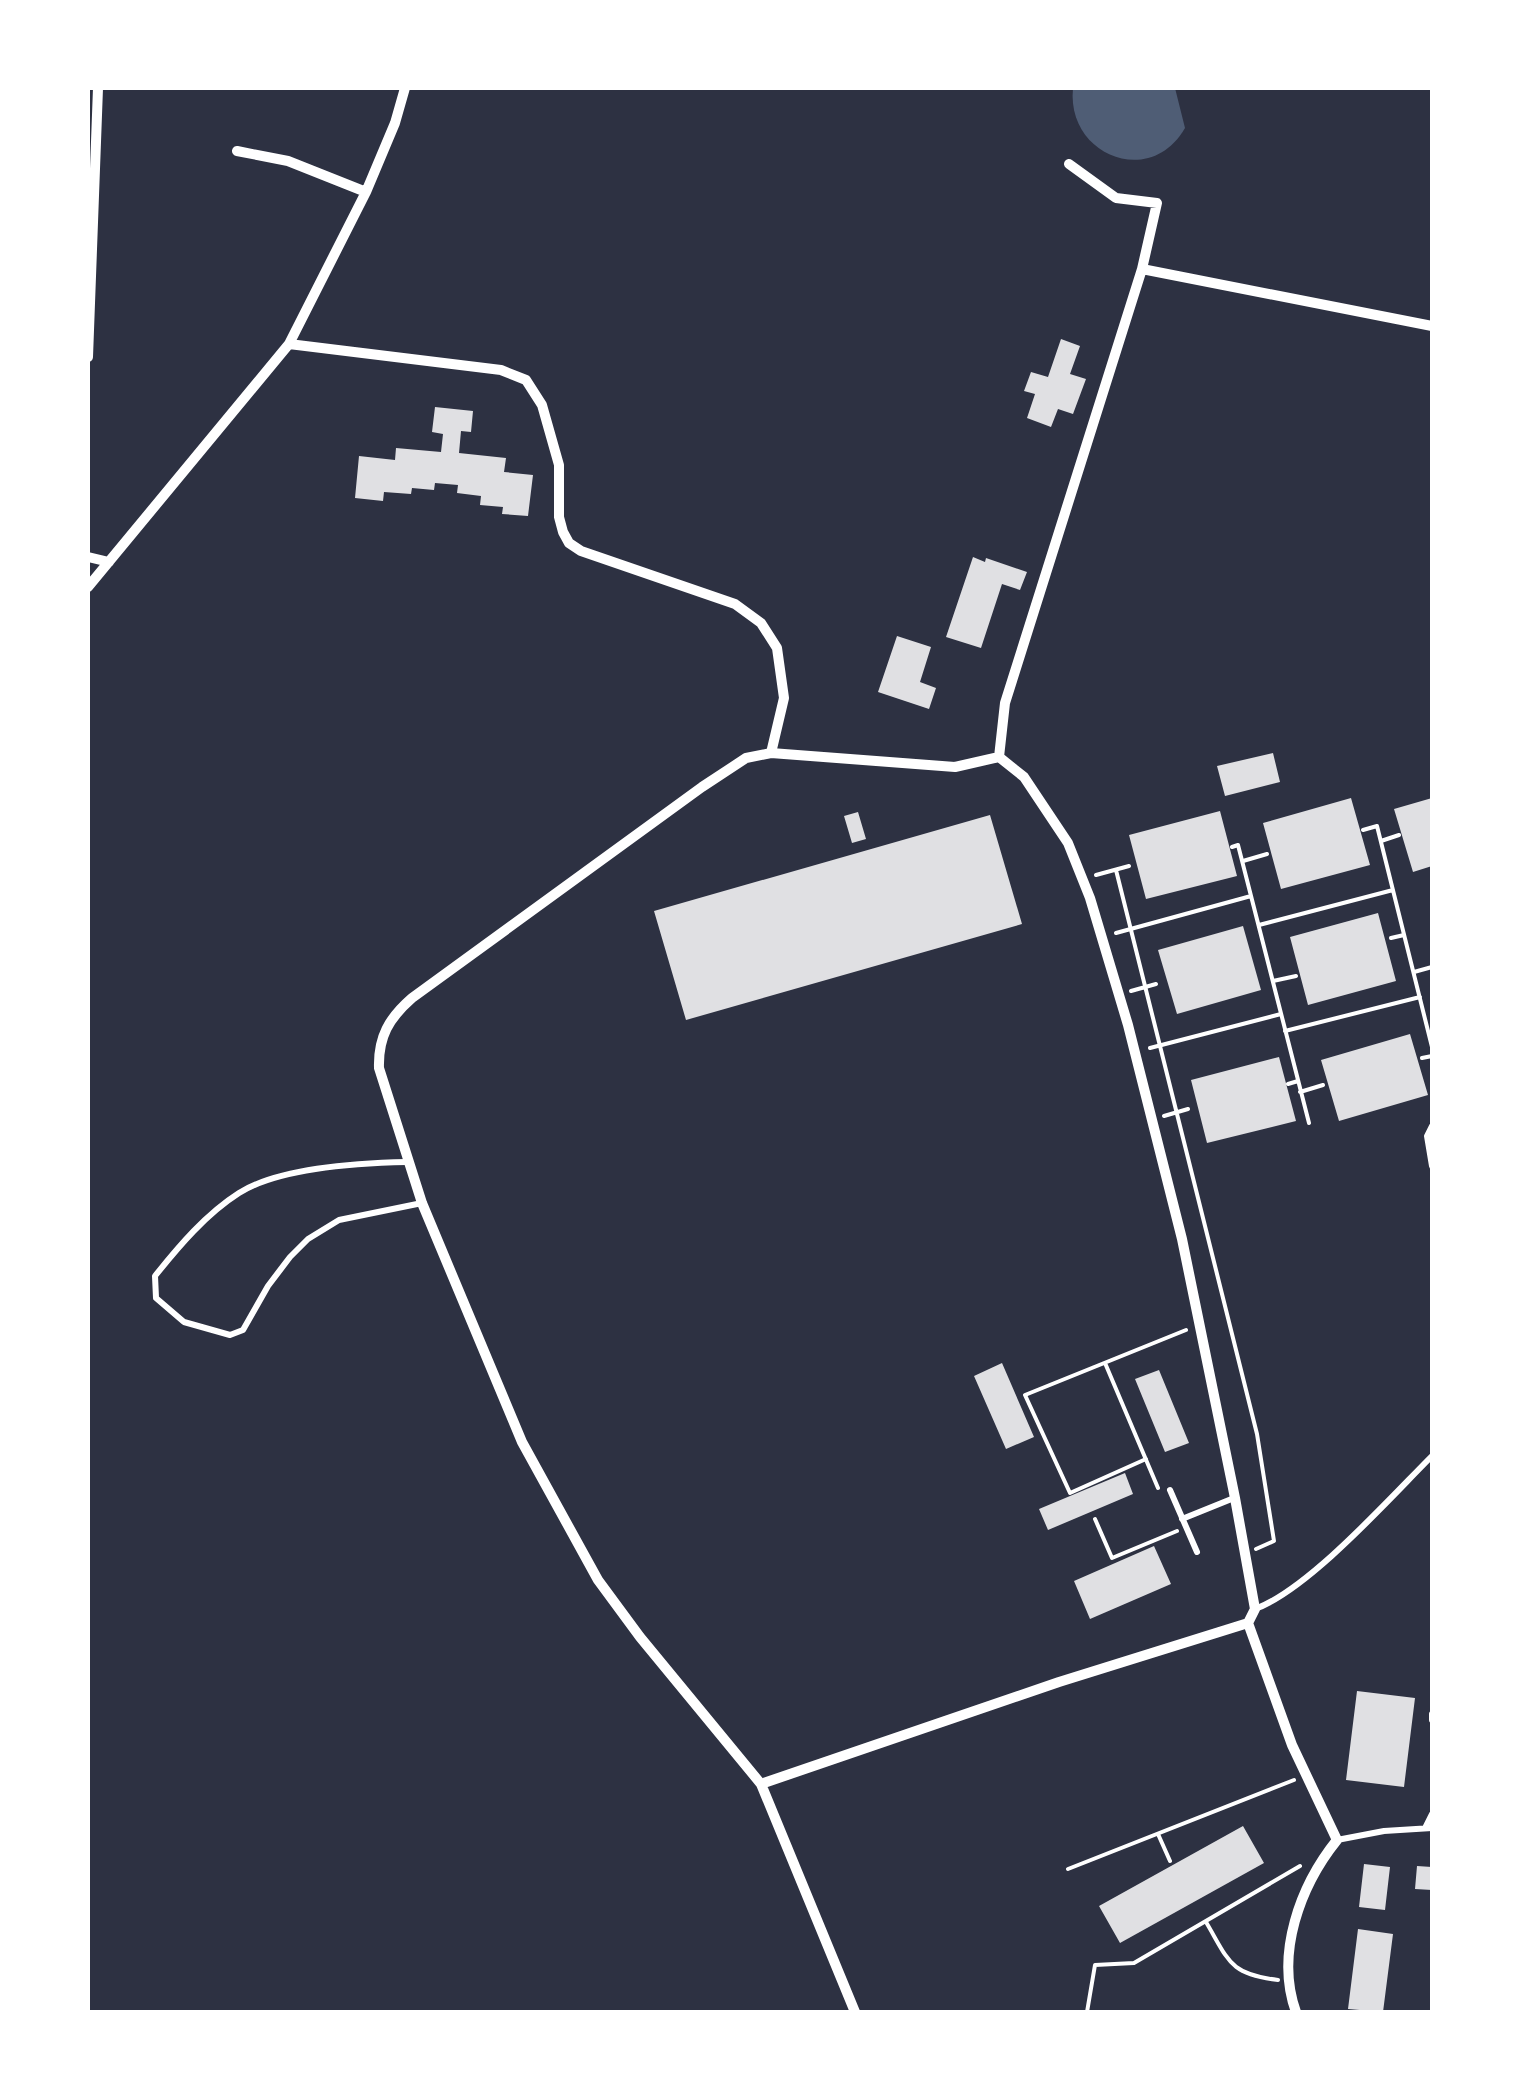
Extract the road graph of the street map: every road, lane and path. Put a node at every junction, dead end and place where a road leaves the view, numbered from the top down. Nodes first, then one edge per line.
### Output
1 (98, 88) edge
2 (404, 88) edge
3 (237, 151) dead end
4 (1069, 164) dead end
5 (366, 192) junction
6 (1142, 269) junction
7 (1432, 326) edge
8 (290, 344) junction
9 (88, 357) edge
10 (88, 558) edge
11 (109, 562) junction
12 (88, 587) edge
13 (771, 753) junction
14 (999, 758) junction
15 (1363, 830) dead end
16 (1399, 836) dead end
17 (1381, 841) junction
18 (1232, 848) dead end
19 (1267, 854) dead end
20 (1242, 862) junction
21 (1128, 866) dead end
22 (1116, 870) junction
23 (1082, 878) junction
24 (1393, 890) junction
25 (1252, 896) junction
26 (1258, 925) junction
27 (1131, 929) junction
28 (1404, 935) junction
29 (1102, 936) junction
30 (1392, 938) dead end
31 (1268, 962) junction
32 (1261, 965) dead end
33 (1432, 967) edge
34 (1414, 972) junction
35 (1296, 976) dead end
36 (1273, 982) junction
37 (1156, 984) dead end
38 (1146, 987) junction
39 (1119, 994) junction
40 (1420, 997) junction
41 (1281, 1014) junction
42 (1285, 1031) junction
43 (1162, 1045) junction
44 (1432, 1047) edge
45 (1135, 1052) junction
46 (1432, 1056) edge
47 (1422, 1058) dead end
48 (1298, 1081) junction
49 (1288, 1084) dead end
50 (1324, 1085) dead end
51 (1300, 1092) junction
52 (1188, 1110) dead end
53 (1178, 1112) junction
54 (1152, 1120) junction
55 (1308, 1123) dead end
56 (1432, 1126) edge
57 (407, 1162) junction
58 (1432, 1166) edge
59 (422, 1203) junction
60 (1200, 1325) junction
61 (1105, 1363) junction
62 (1432, 1456) edge
63 (1146, 1460) junction
64 (1170, 1490) joint
65 (1235, 1498) junction
66 (1095, 1519) dead end
67 (1184, 1523) junction
68 (1197, 1552) dead end
69 (1246, 1554) junction
70 (1255, 1609) junction
71 (1248, 1622) junction
72 (1308, 1774) junction
73 (761, 1784) junction
74 (1432, 1814) edge
75 (1429, 1828) edge
76 (1158, 1834) junction
77 (1336, 1840) junction
78 (1170, 1861) dead end
79 (1319, 1862) junction
80 (1068, 1869) dead end
81 (1206, 1922) junction
82 (1290, 1981) junction
83 (855, 2012) edge
84 (1087, 2012) edge
85 (1296, 2012) edge

1 - 9 street
2 - 5 street
3 - 5 street
4 - 6 street
5 - 8 street
6 - 7 street
6 - 14 street
8 - 11 street
8 - 13 street
10 - 11 street
11 - 12 street
13 - 14 street
13 - 57 street
14 - 23 street
15 - 17 path
16 - 17 path
17 - 24 path
18 - 20 path
19 - 20 path
20 - 25 path
21 - 22 path
22 - 23 path
22 - 27 path
23 - 29 street
24 - 26 path
24 - 28 path
25 - 26 path
25 - 27 path
26 - 31 path
27 - 29 path
27 - 38 path
28 - 30 path
28 - 34 path
29 - 39 street
31 - 32 path
31 - 36 path
33 - 34 path
34 - 40 path
35 - 36 path
36 - 41 path
37 - 38 path
38 - 39 path
38 - 43 path
39 - 45 street
40 - 42 path
40 - 44 path
41 - 42 path
41 - 43 path
42 - 48 path
43 - 45 path
43 - 53 path
45 - 54 street
46 - 47 path
48 - 49 path
48 - 51 path
50 - 51 path
51 - 55 path
52 - 53 path
53 - 54 path
53 - 69 path
54 - 60 street
56 - 58 lane
57 - 59 street
57 - 59 lane
59 - 73 street
60 - 61 path
60 - 65 street
61 - 63 path
61 - 63 path
62 - 70 lane
63 - 64 path
64 - 67 lane
65 - 67 lane
65 - 69 street
66 - 67 path
67 - 68 lane
69 - 70 street
70 - 71 street
71 - 72 street
71 - 73 street
72 - 76 path
72 - 77 street
73 - 83 street
74 - 75 lane
75 - 77 lane
76 - 78 path
76 - 80 path
77 - 79 street
79 - 81 path
79 - 82 street
81 - 82 path
81 - 84 path
82 - 85 street

